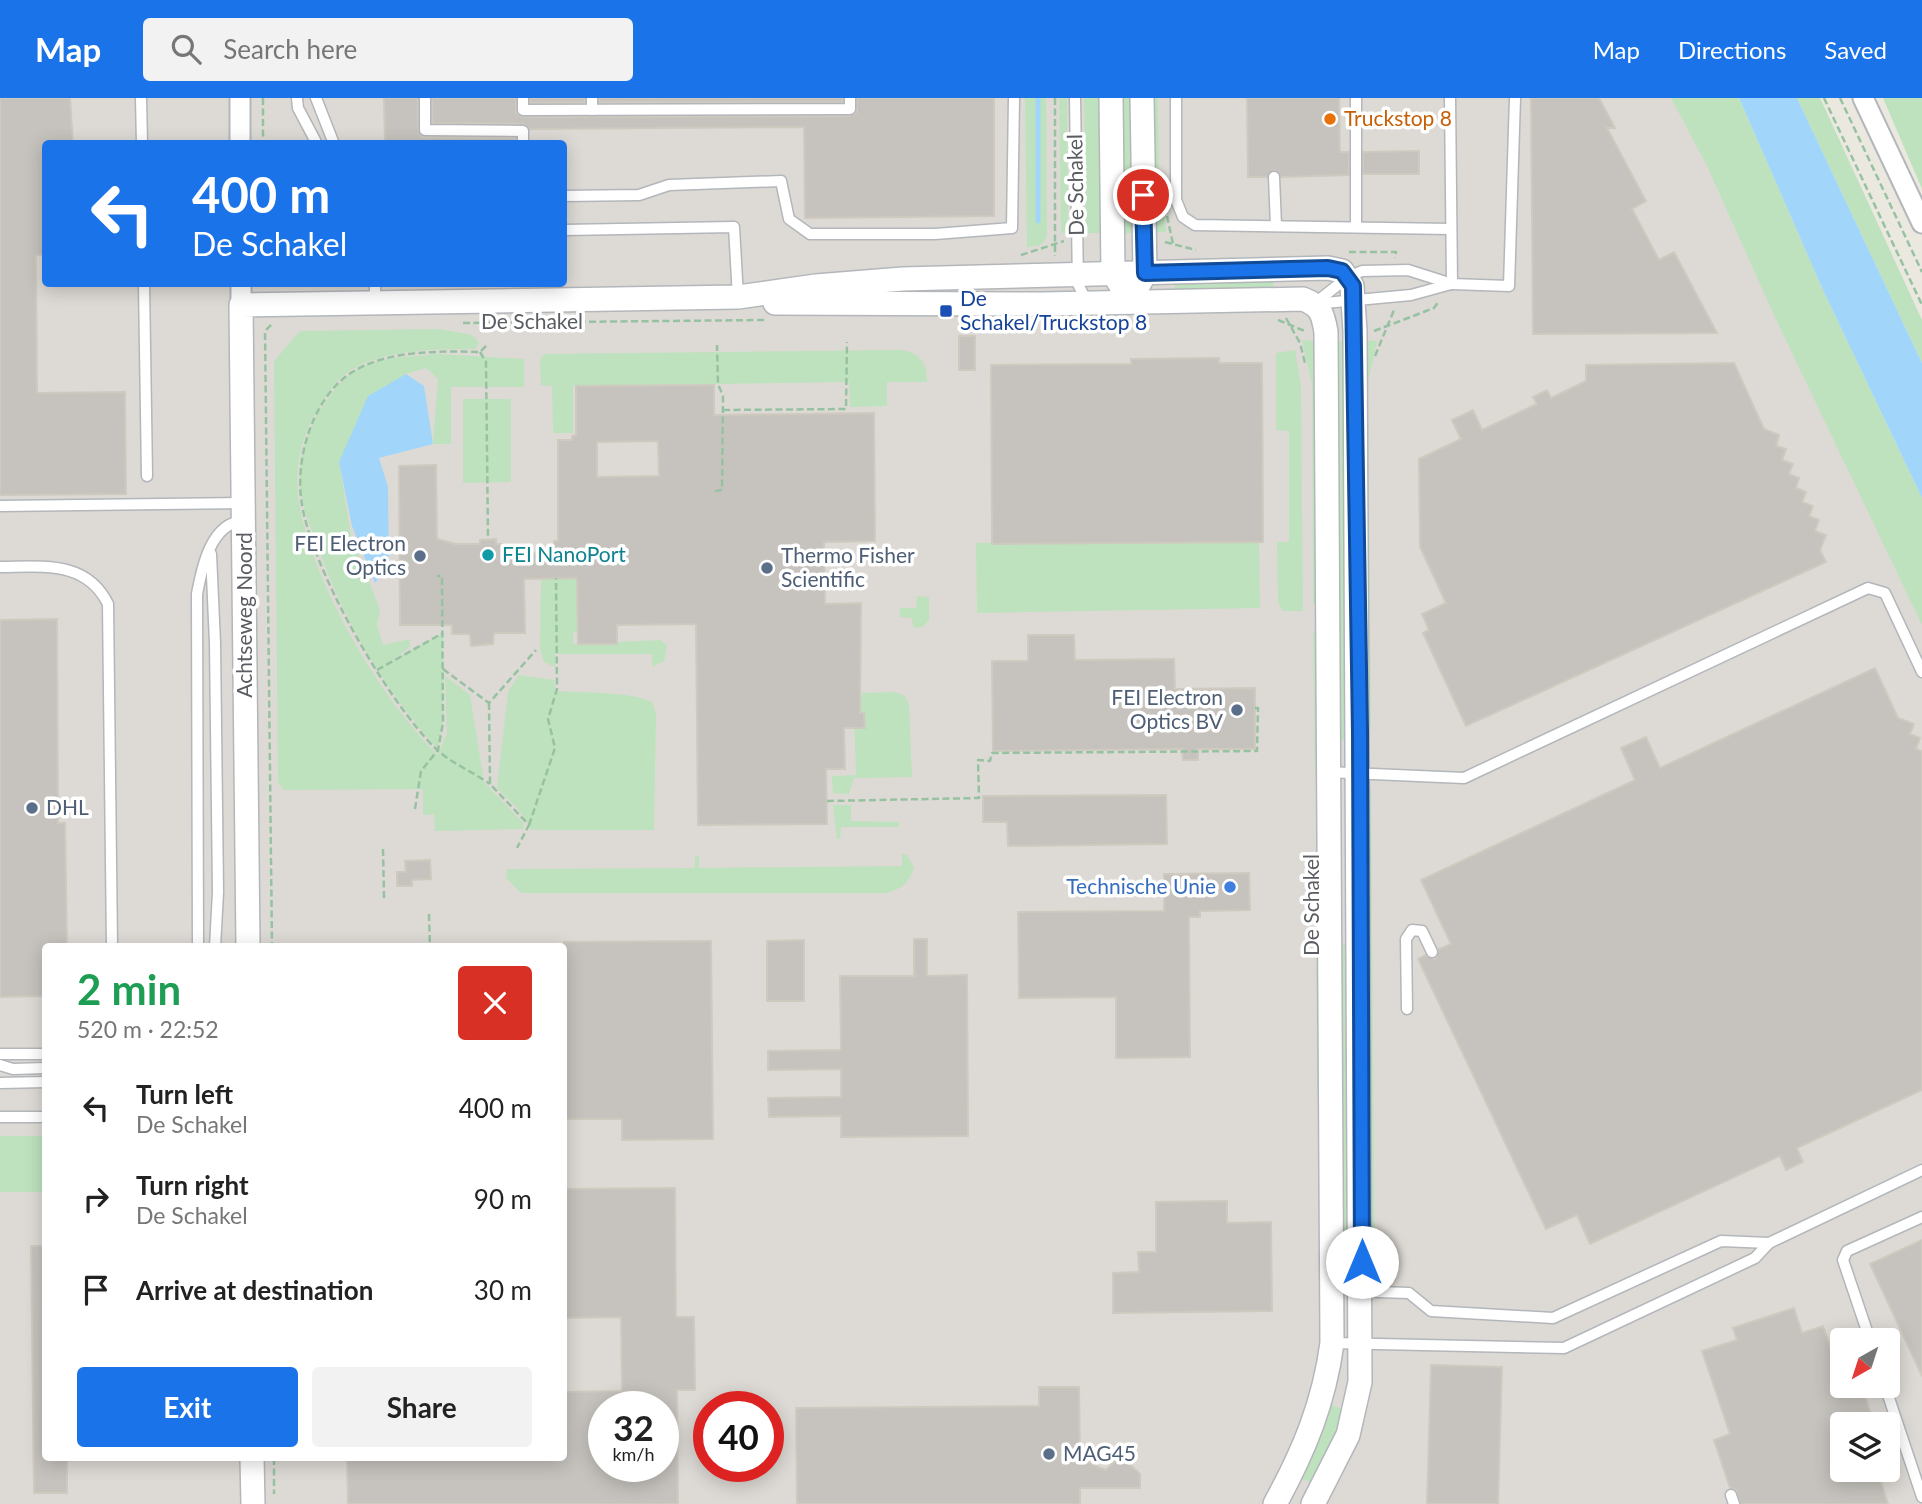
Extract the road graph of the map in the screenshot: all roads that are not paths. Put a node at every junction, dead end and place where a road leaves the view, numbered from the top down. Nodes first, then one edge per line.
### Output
1 (141, 98) edge
2 (240, 98) edge
3 (297, 98) edge
4 (316, 98) edge
5 (425, 98) edge
6 (523, 98) edge
7 (592, 98) edge
8 (850, 98) edge
9 (1014, 98) edge
10 (1075, 98) edge
11 (1111, 98) edge
12 (1142, 98) edge
13 (1176, 98) edge
14 (1356, 98) edge
15 (1450, 98) edge
16 (1515, 98) edge
17 (1863, 98) edge
18 (523, 110) junction
19 (592, 110) junction
20 (523, 131) junction
21 (142, 140) edge
22 (240, 140) edge
23 (315, 140) edge
24 (332, 140) edge
25 (523, 140) edge
26 (1274, 177) dead end
27 (567, 195) edge
28 (1922, 223) edge
29 (1276, 226) junction
30 (1356, 228) junction
31 (1451, 229) junction
32 (567, 230) edge
33 (1067, 273) junction
34 (1113, 273) junction
35 (1145, 273) junction
36 (1451, 284) junction
37 (144, 287) edge
38 (1352, 288) junction
39 (375, 293) edge
40 (241, 294) edge
41 (738, 297) junction
42 (1130, 301) junction
43 (1087, 302) junction
44 (1314, 304) junction
45 (147, 476) dead end
46 (0, 506) edge
47 (244, 512) junction
48 (213, 543) junction
49 (0, 567) edge
50 (1922, 672) edge
51 (1326, 772) junction
52 (1360, 773) junction
53 (112, 943) edge
54 (198, 943) edge
55 (215, 943) edge
56 (248, 943) edge
57 (1432, 952) dead end
58 (1407, 1009) dead end
59 (0, 1054) edge
60 (42, 1054) edge
61 (0, 1065) edge
62 (42, 1068) edge
63 (42, 1082) edge
64 (0, 1083) edge
65 (0, 1117) edge
66 (42, 1117) edge
67 (1922, 1170) edge
68 (1922, 1217) edge
69 (1769, 1243) junction
70 (1378, 1292) dead end
71 (1866, 1328) edge
72 (1332, 1343) junction
73 (1361, 1343) junction
74 (1889, 1398) edge
75 (252, 1461) edge
76 (1922, 1497) edge
77 (253, 1504) edge
78 (1275, 1504) edge
79 (1312, 1504) edge

1 - 21 lane
2 - 22 street
3 - 23 lane
4 - 24 lane
5 - 20 lane
6 - 18 lane
7 - 19 lane
8 - 19 lane
9 - 27 lane
10 - 33 lane, De Schakel
11 - 34 street, De Schakel
12 - 35 street
13 - 29 lane
14 - 30 lane
15 - 31 lane
16 - 36 lane
17 - 28 street
18 - 19 lane
18 - 20 lane
20 - 25 lane
26 - 29 lane
29 - 30 lane
30 - 31 lane
31 - 36 lane
32 - 41 lane
33 - 34 street, De Schakel
33 - 41 street, De Schakel
33 - 43 lane, De Schakel
34 - 35 street, De Schakel
34 - 42 street
35 - 38 street, De Schakel
35 - 42 street
36 - 38 lane, De Schakel
36 - 38 lane, De Schakel
37 - 45 lane
38 - 44 lane, De Schakel
38 - 44 lane, De Schakel
38 - 52 street
39 - 40 street, De Schakel
39 - 41 street, De Schakel
40 - 47 street, Achtseweg Noord
41 - 43 street, De Schakel
42 - 43 street, De Schakel
42 - 44 street, De Schakel
44 - 51 street, De Schakel
46 - 47 lane
47 - 48 lane
47 - 56 street, Achtseweg Noord
48 - 54 lane
48 - 55 lane
49 - 53 lane
50 - 52 lane
51 - 52 lane
51 - 72 street, De Schakel
52 - 73 street
57 - 58 lane
59 - 60 lane
61 - 62 lane
63 - 64 lane
65 - 66 lane
67 - 69 lane
68 - 71 lane
69 - 70 lane
69 - 73 lane
72 - 73 lane
72 - 78 street, De Schakel
73 - 79 street
74 - 76 lane
75 - 77 street

